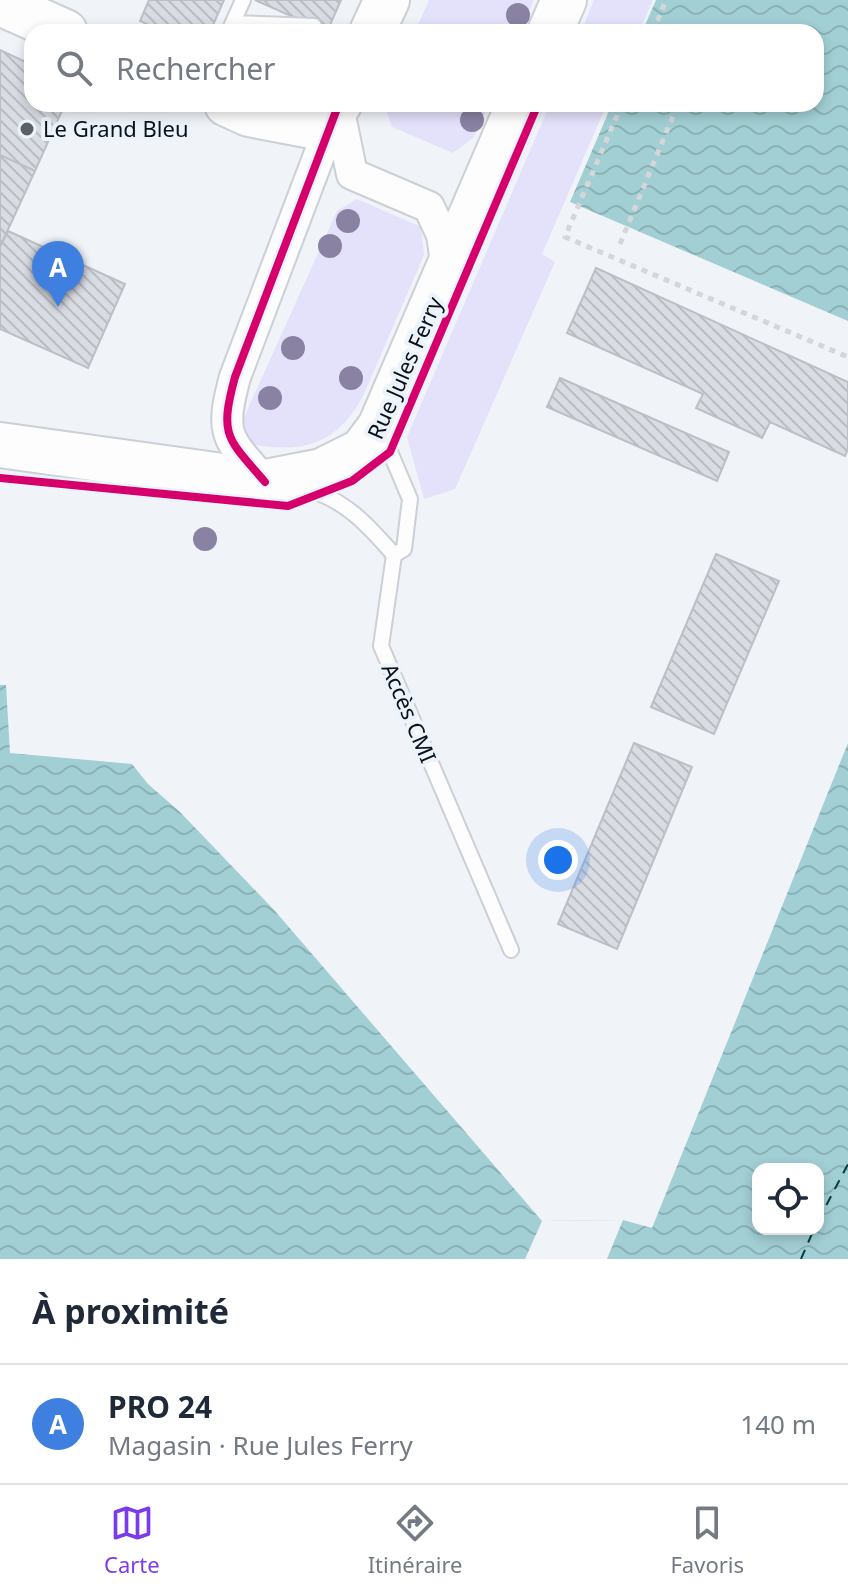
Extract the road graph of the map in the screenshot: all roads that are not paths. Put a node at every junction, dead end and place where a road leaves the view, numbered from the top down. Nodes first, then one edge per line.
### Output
1 (243, 0) edge
2 (387, 0) edge
3 (564, 0) edge
4 (0, 3) edge
5 (47, 24) edge
6 (232, 24) edge
7 (376, 24) edge
8 (554, 24) edge
9 (245, 112) edge
10 (330, 112) edge
11 (336, 112) edge
12 (340, 112) edge
13 (516, 112) edge
14 (447, 271) junction
15 (380, 427) junction
16 (0, 445) edge
17 (265, 482) junction
18 (394, 555) junction
19 (511, 950) dead end

1 - 6 lane
2 - 7 main road
3 - 8 main road
4 - 5 main road
9 - 10 main road
11 - 17 street
12 - 14 street
13 - 14 main road
14 - 15 main road
15 - 17 main road, Rue Jules Ferry
15 - 18 lane, Accès CMI
16 - 17 main road, Rue Jules Ferry
17 - 18 lane
18 - 19 lane, Accès CMI

